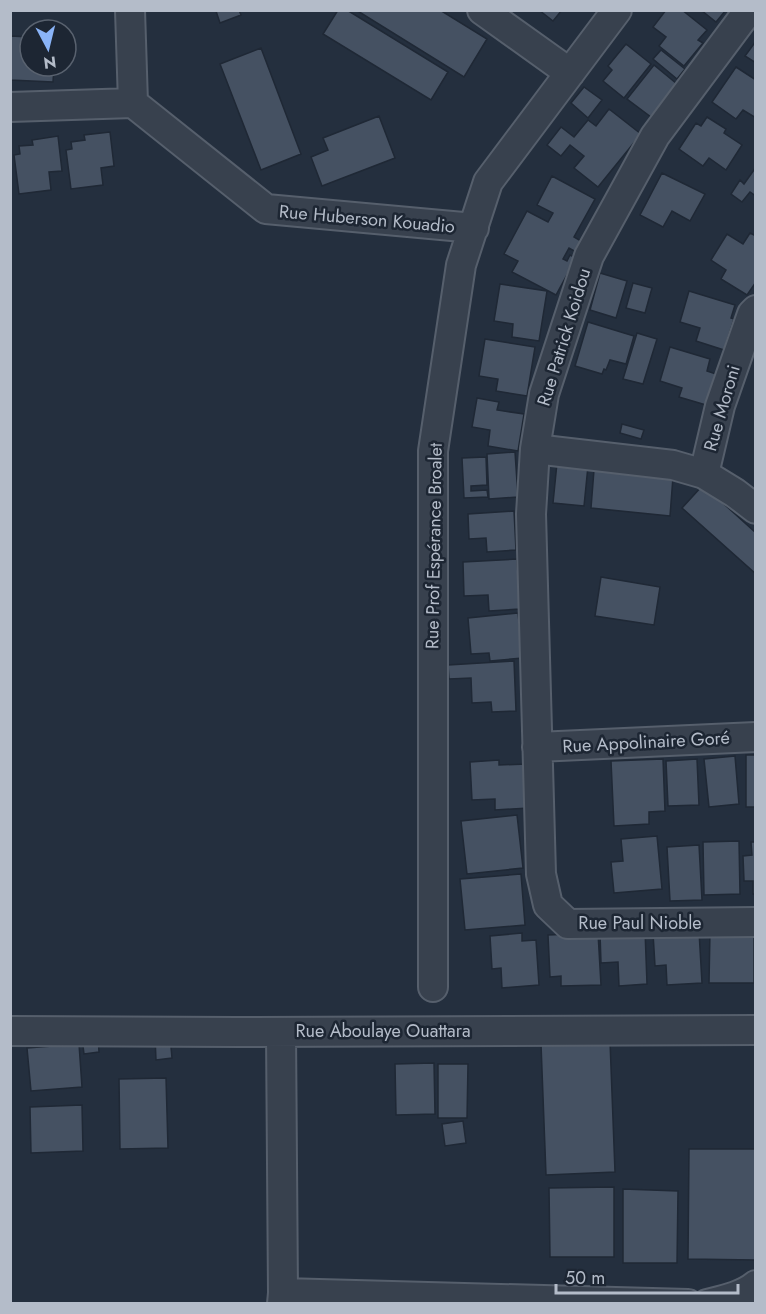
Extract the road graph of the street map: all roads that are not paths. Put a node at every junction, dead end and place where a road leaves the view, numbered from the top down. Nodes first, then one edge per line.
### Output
1 (130, 10) edge
2 (482, 10) edge
3 (617, 10) edge
4 (749, 10) edge
5 (570, 73) junction
6 (133, 103) junction
7 (10, 107) edge
8 (474, 228) junction
9 (756, 310) edge
10 (535, 449) junction
11 (704, 474) junction
12 (756, 509) edge
13 (756, 737) edge
14 (537, 747) junction
15 (756, 922) edge
16 (434, 987) dead end
17 (756, 1030) edge
18 (10, 1031) edge
19 (281, 1032) junction
20 (756, 1285) edge
21 (283, 1298) edge
22 (688, 1304) edge
23 (707, 1304) edge

1 - 6 street
2 - 5 street
3 - 5 street, Rue Prof Espérance Broalet
4 - 10 street, Rue Patrick Koidou
5 - 8 street, Rue Prof Espérance Broalet
6 - 7 street
6 - 8 street, Rue Huberson Kouadio
8 - 16 street, Rue Prof Espérance Broalet
9 - 11 street, Rue Moroni
10 - 11 street
10 - 14 street, Rue Patrick Koidou
11 - 12 street
13 - 14 street, Rue Appolinaire Goré
14 - 15 street, Rue Paul Nioble
17 - 19 street, Rue Aboulaye Ouattara
18 - 19 street, Rue Aboulaye Ouattara
19 - 21 street
20 - 23 street
21 - 22 street

